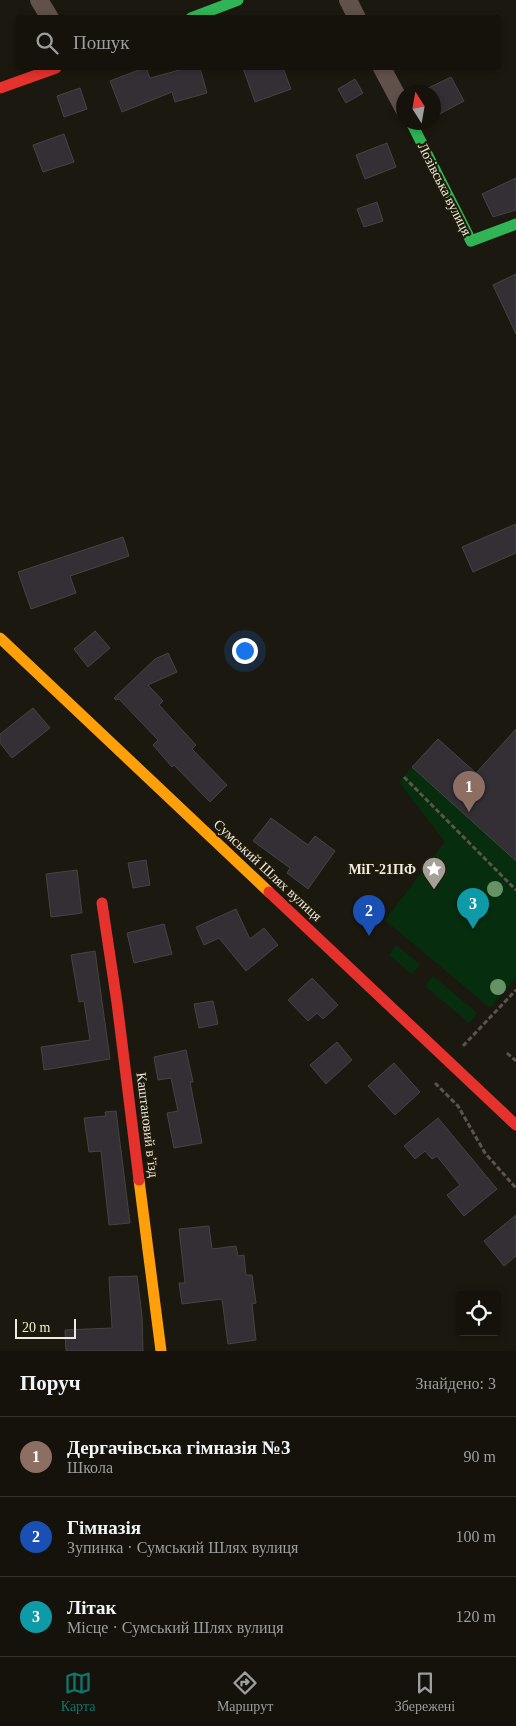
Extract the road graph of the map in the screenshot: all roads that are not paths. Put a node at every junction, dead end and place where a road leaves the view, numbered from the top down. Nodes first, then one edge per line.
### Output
1 (39, 0) edge
2 (238, 0) edge
3 (348, 0) edge
4 (48, 15) edge
5 (199, 15) edge
6 (356, 15) edge
7 (50, 70) edge
8 (383, 70) edge
9 (0, 88) edge
10 (396, 94) edge
11 (415, 130) edge
12 (516, 224) edge
13 (0, 638) edge
14 (102, 903) dead end
15 (516, 1125) edge
16 (161, 1351) edge

1 - 4 street
2 - 5 street
3 - 6 street
7 - 9 street
8 - 10 street
11 - 12 street, Лозівська вулиця
13 - 15 street, Сумський Шлях вулиця
14 - 16 street, Каштановий в’їзд

